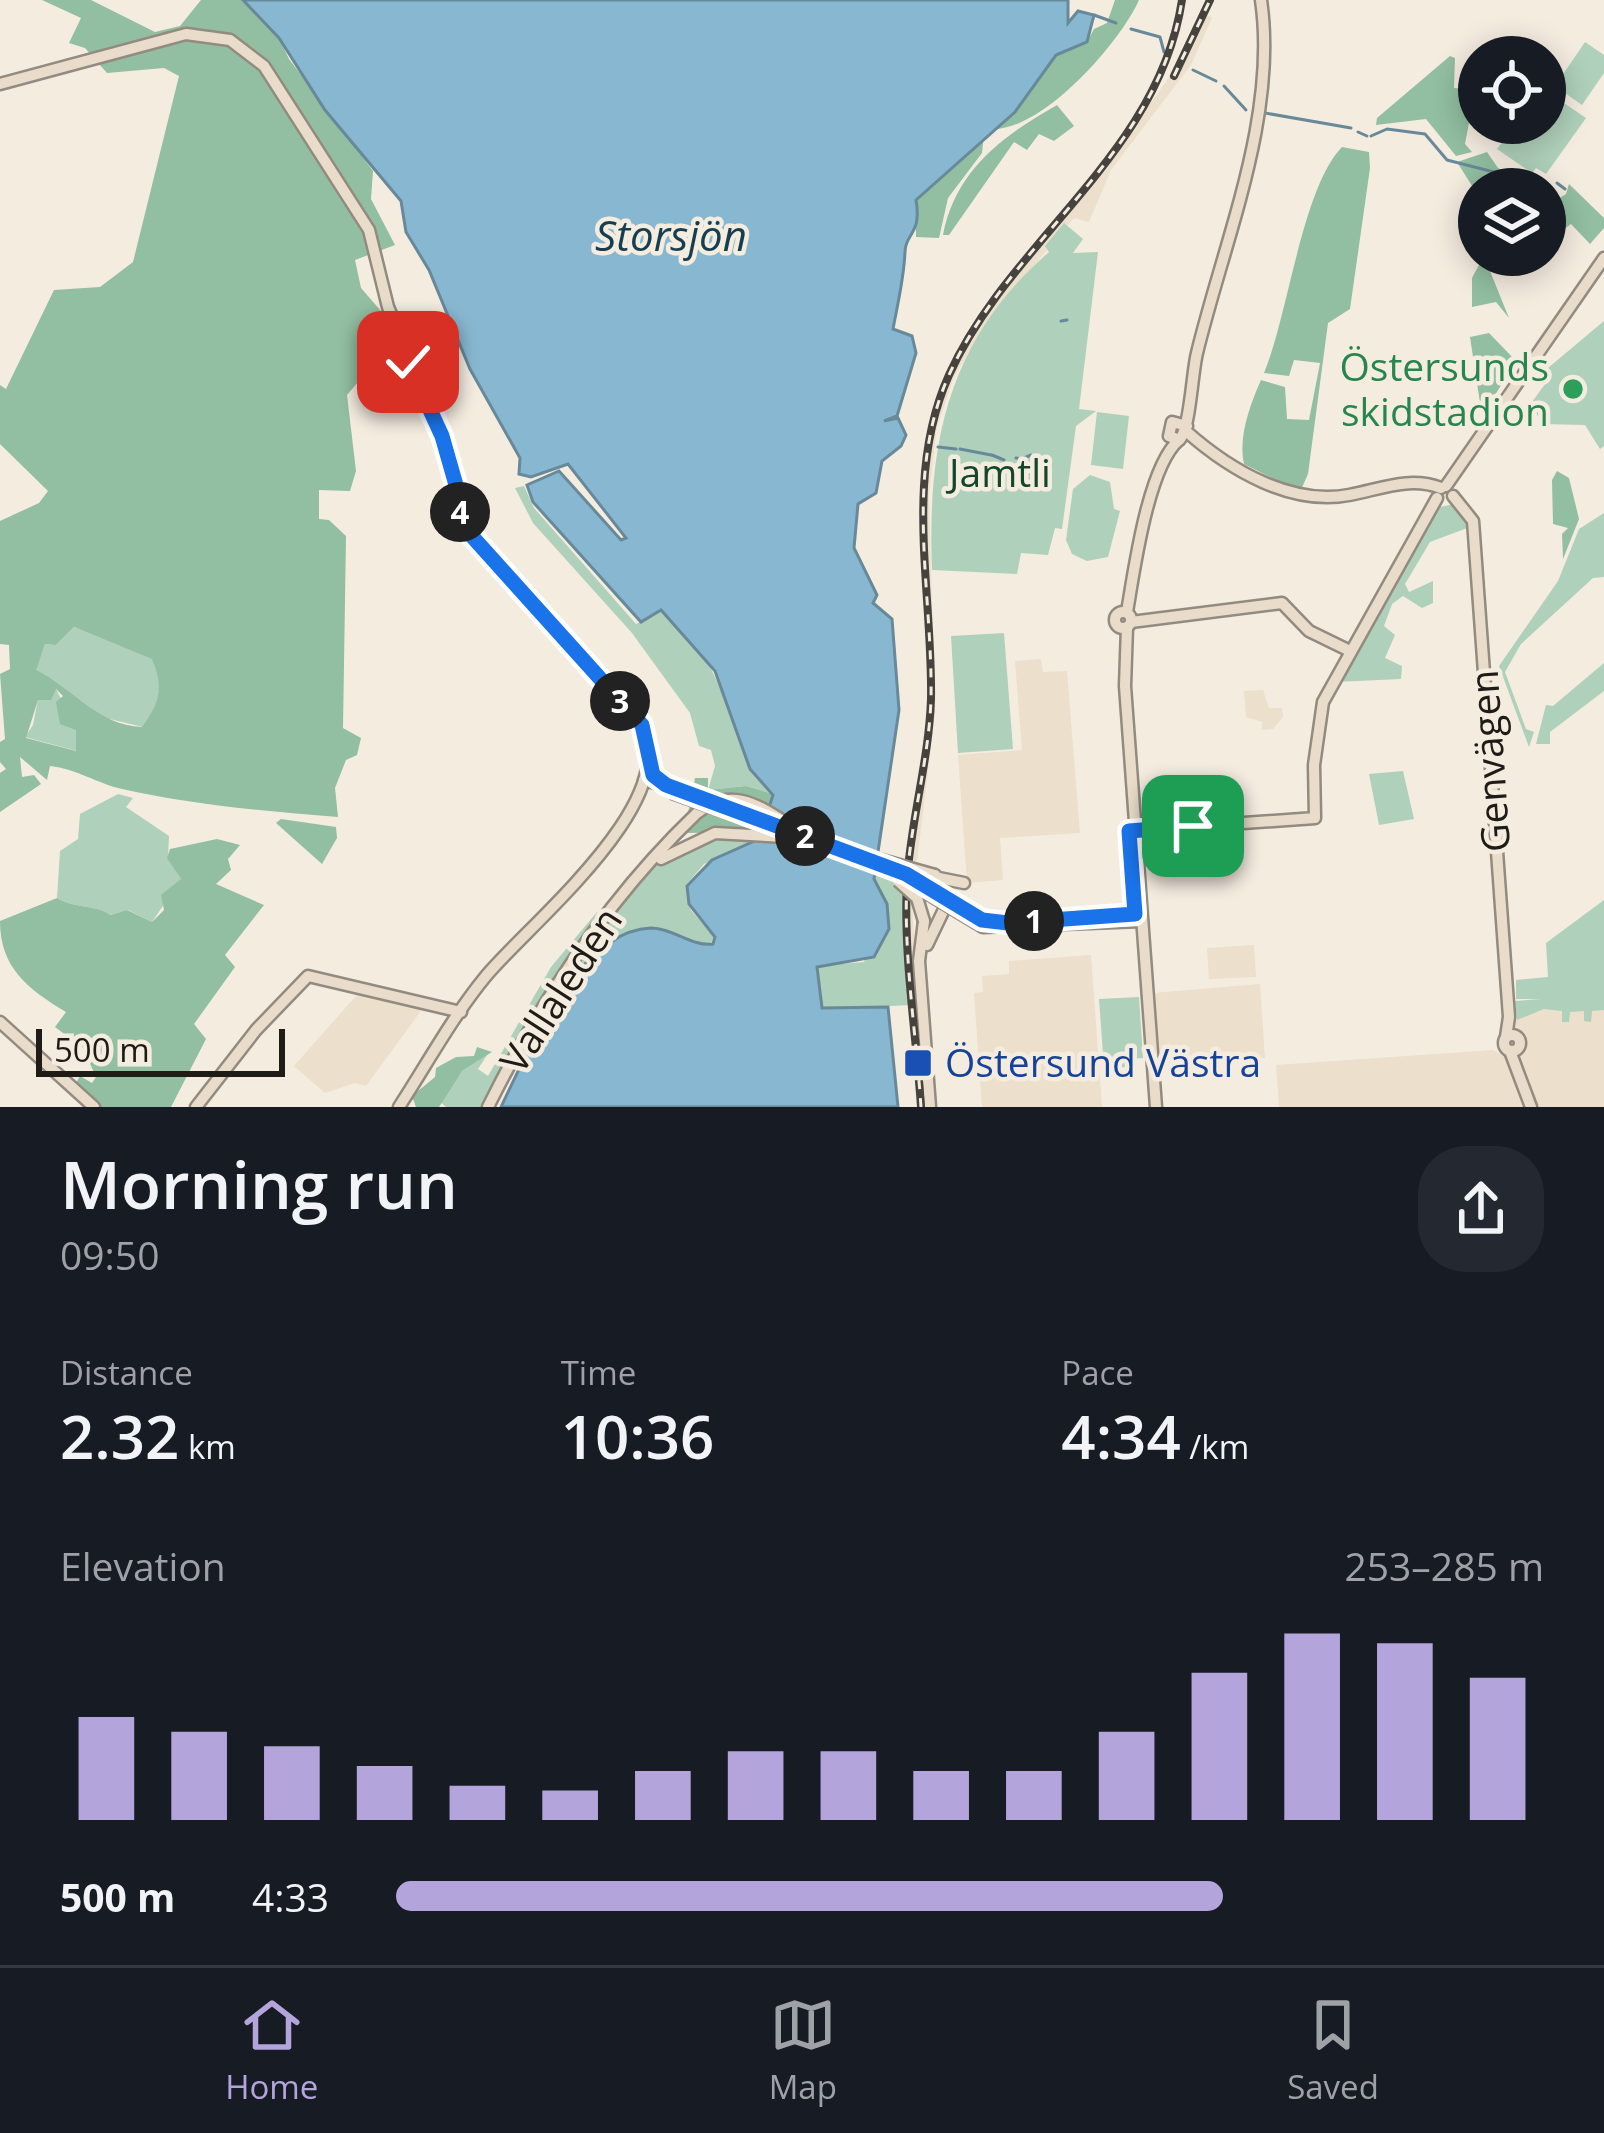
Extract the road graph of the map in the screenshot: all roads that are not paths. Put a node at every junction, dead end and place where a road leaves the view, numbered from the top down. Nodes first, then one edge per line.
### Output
1 (1261, 0) edge
2 (0, 84) edge
3 (1601, 262) edge
4 (1182, 433) junction
5 (1443, 493) junction
6 (1127, 620) junction
7 (1350, 651) junction
8 (650, 766) junction
9 (644, 780) junction
10 (668, 789) junction
11 (632, 800) junction
12 (1132, 830) junction
13 (812, 841) junction
14 (844, 849) junction
15 (868, 860) junction
16 (640, 876) junction
17 (1138, 917) junction
18 (982, 923) junction
19 (461, 1012) junction
20 (0, 1022) edge
21 (926, 1046) junction
22 (94, 1107) edge
23 (196, 1107) edge
24 (399, 1107) edge
25 (488, 1107) edge
26 (930, 1107) edge
27 (1152, 1107) edge
28 (1531, 1107) edge

1 - 4 street
2 - 8 street
3 - 5 street
4 - 5 street
4 - 6 street
5 - 7 street
5 - 28 street, Genvägen
6 - 7 street
6 - 12 street
7 - 12 street
8 - 9 street
8 - 10 street
9 - 10 street
9 - 11 street
10 - 11 street
10 - 13 street, bridge
11 - 19 street
12 - 17 street
13 - 14 street, bridge
13 - 15 street, bridge
13 - 16 street, Vallaleden, bridge
13 - 16 street, Vallaleden
14 - 15 street, bridge
14 - 18 street, bridge
15 - 18 street, bridge
15 - 21 street, bridge
15 - 21 street, bridge
16 - 25 street, Vallaleden
17 - 18 street
17 - 27 street
19 - 23 street
19 - 24 street
20 - 22 street
21 - 26 street

